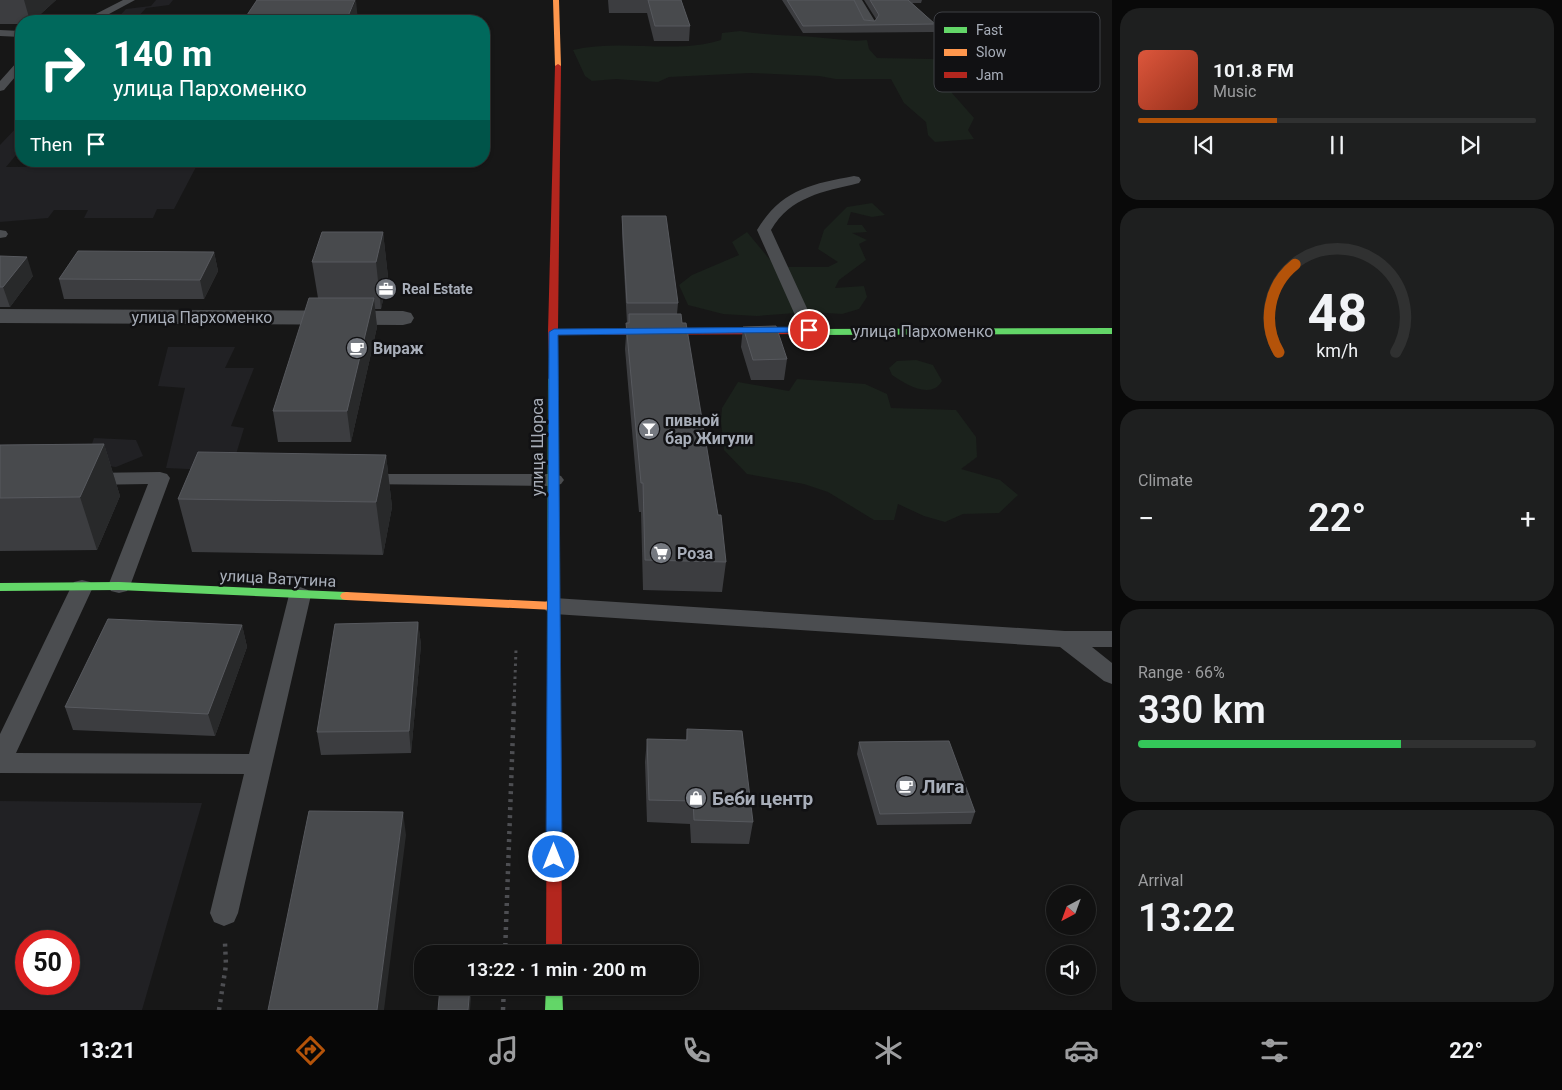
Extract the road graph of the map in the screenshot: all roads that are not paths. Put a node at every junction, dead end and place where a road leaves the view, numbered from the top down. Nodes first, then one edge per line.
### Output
1 (130, 0) edge
2 (556, 0) edge
3 (856, 0) edge
4 (104, 15) edge
5 (869, 23) edge
6 (0, 33) edge
7 (15, 34) edge
8 (15, 71) edge
9 (0, 88) edge
10 (854, 180) dead end
11 (0, 316) edge
12 (403, 318) dead end
13 (809, 330) junction
14 (554, 332) junction
15 (1112, 332) edge
16 (70, 480) edge
17 (345, 480) edge
18 (554, 480) junction
19 (119, 586) junction
20 (0, 587) edge
21 (82, 587) junction
22 (300, 595) junction
23 (554, 606) junction
24 (1065, 639) junction
25 (1112, 639) edge
26 (1112, 675) edge
27 (0, 761) edge
28 (258, 764) junction
29 (224, 913) road end
30 (554, 945) edge
31 (554, 995) edge
32 (554, 1010) edge

1 - 4 lane
2 - 14 main road, улица Щорса
3 - 5 street
6 - 7 lane
8 - 9 lane
10 - 13 lane
11 - 12 street, улица Пархоменко
13 - 14 main road, улица Пархоменко
13 - 15 main road, улица Пархоменко
14 - 18 main road, улица Щорса
16 - 19 lane
17 - 18 lane
18 - 23 main road, улица Щорса
19 - 21 main road, улица Ватутина
19 - 22 main road, улица Ватутина
20 - 21 main road, улица Ватутина
21 - 27 lane
22 - 23 main road, улица Ватутина
22 - 28 lane
23 - 24 lane
23 - 30 main road, улица Щорса
24 - 25 lane
24 - 26 lane
27 - 28 lane
28 - 29 lane
31 - 32 main road

